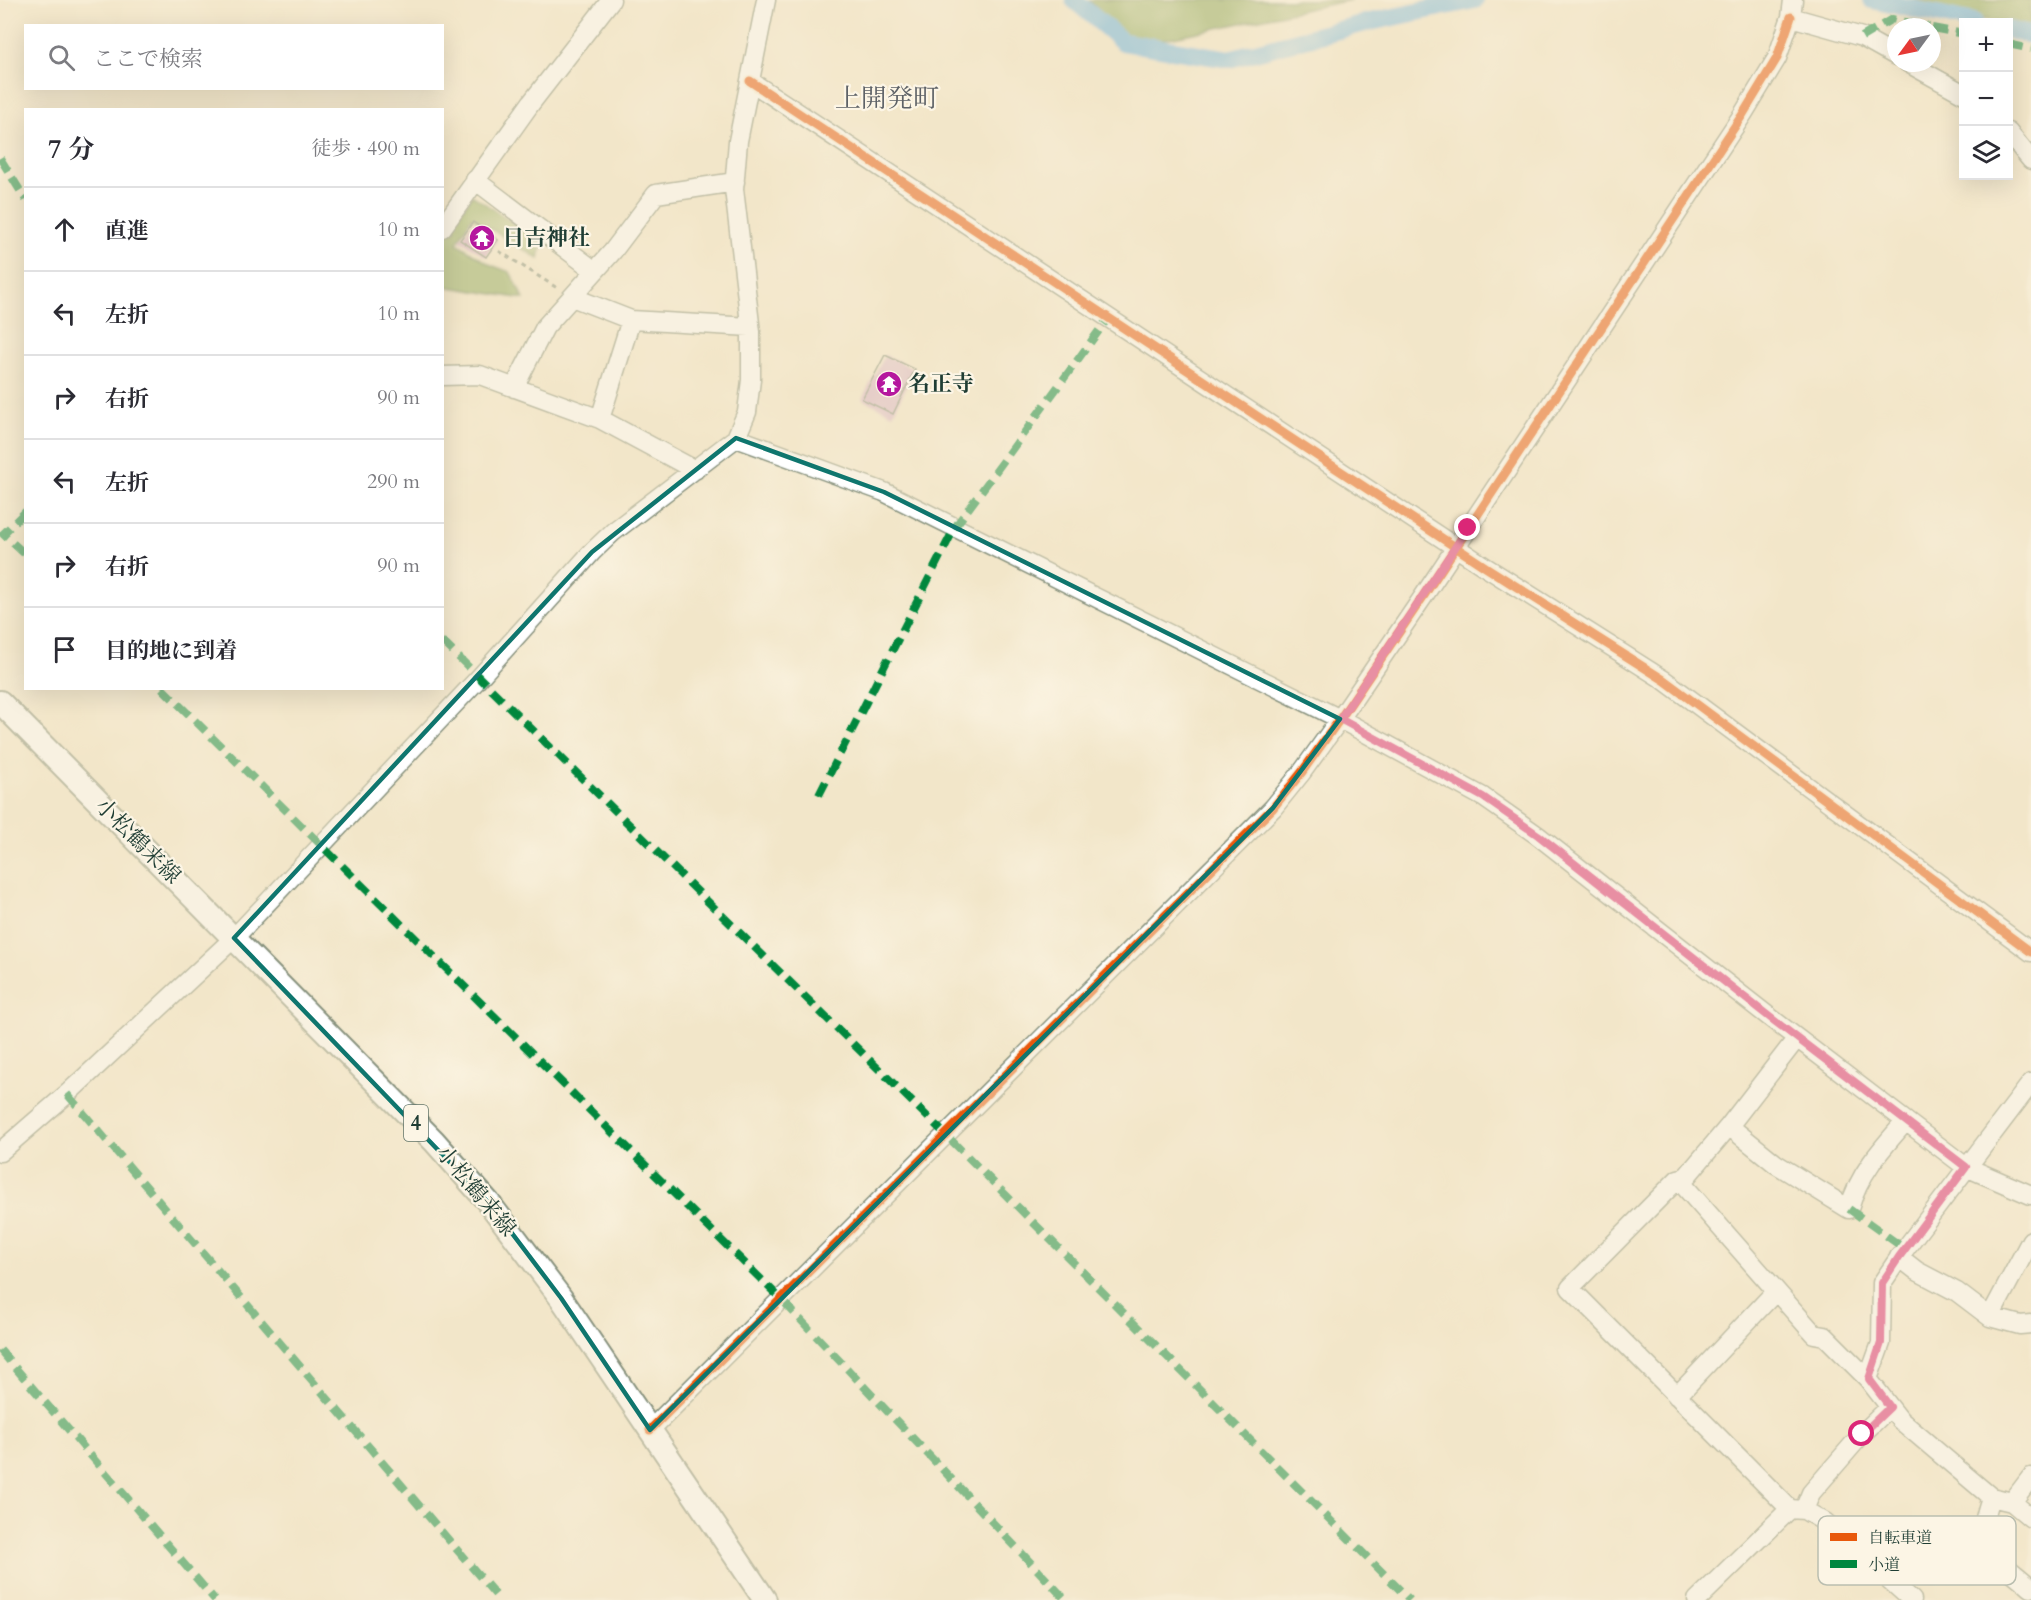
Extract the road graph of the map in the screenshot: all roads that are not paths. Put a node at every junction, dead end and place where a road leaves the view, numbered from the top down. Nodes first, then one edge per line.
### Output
1 (610, 0) edge
2 (766, 0) edge
3 (1792, 9) edge
4 (1887, 51) edge
5 (1924, 72) edge
6 (750, 81) junction
7 (1959, 91) edge
8 (2013, 138) edge
9 (2031, 160) edge
10 (475, 180) junction
11 (735, 182) junction
12 (444, 225) edge
13 (595, 271) junction
14 (572, 297) junction
15 (631, 321) junction
16 (750, 327) junction
17 (444, 376) edge
18 (514, 388) junction
19 (600, 419) junction
20 (736, 438) junction
21 (695, 470) junction
22 (1456, 546) junction
23 (0, 702) edge
24 (1340, 719) junction
25 (234, 938) junction
26 (2031, 952) edge
27 (1797, 1038) junction
28 (2031, 1083) edge
29 (1906, 1121) junction
30 (1729, 1126) junction
31 (0, 1152) edge
32 (1966, 1167) junction
33 (1678, 1179) junction
34 (2031, 1195) edge
35 (2031, 1240) edge
36 (1899, 1257) junction
37 (1776, 1291) junction
38 (1990, 1317) junction
39 (2031, 1324) edge
40 (1869, 1379) junction
41 (1677, 1396) junction
42 (1890, 1407) junction
43 (650, 1430) junction
44 (2031, 1476) edge
45 (1990, 1497) junction
46 (2012, 1502) junction
47 (1797, 1510) junction
48 (1986, 1516) edge
49 (2031, 1518) edge
50 (1818, 1519) edge
51 (2016, 1574) edge
52 (1895, 1585) edge
53 (2031, 1588) edge
54 (765, 1600) edge
55 (1697, 1600) edge
56 (1912, 1600) edge

1 - 10 street
2 - 6 street
3 - 4 street
3 - 22 street
5 - 7 street
6 - 11 street
6 - 22 street
8 - 9 street
10 - 12 street
10 - 13 street
11 - 13 street
11 - 16 street
13 - 14 street
14 - 15 street
14 - 18 street
15 - 16 street
15 - 19 street
16 - 20 street
17 - 18 street
18 - 19 street
19 - 21 street
20 - 21 street
20 - 24 street
21 - 25 street
22 - 24 street
22 - 26 street
23 - 25 main road, 小松鶴来線 / 4
24 - 27 street
24 - 43 street
25 - 31 street
25 - 43 main road, 小松鶴来線 / 4
27 - 29 street
27 - 30 street
28 - 32 street
29 - 30 street
29 - 32 street
30 - 33 street
32 - 34 street
32 - 36 street
33 - 37 street
33 - 41 street
35 - 38 street
36 - 38 street
36 - 40 street
37 - 40 street
37 - 41 street
38 - 39 street
40 - 42 street
41 - 47 street
42 - 45 street
42 - 47 street
43 - 54 main road, 小松鶴来線 / 4
44 - 46 street
45 - 46 street
45 - 48 street
46 - 49 street
47 - 50 street
47 - 55 street
51 - 53 street
52 - 56 street

